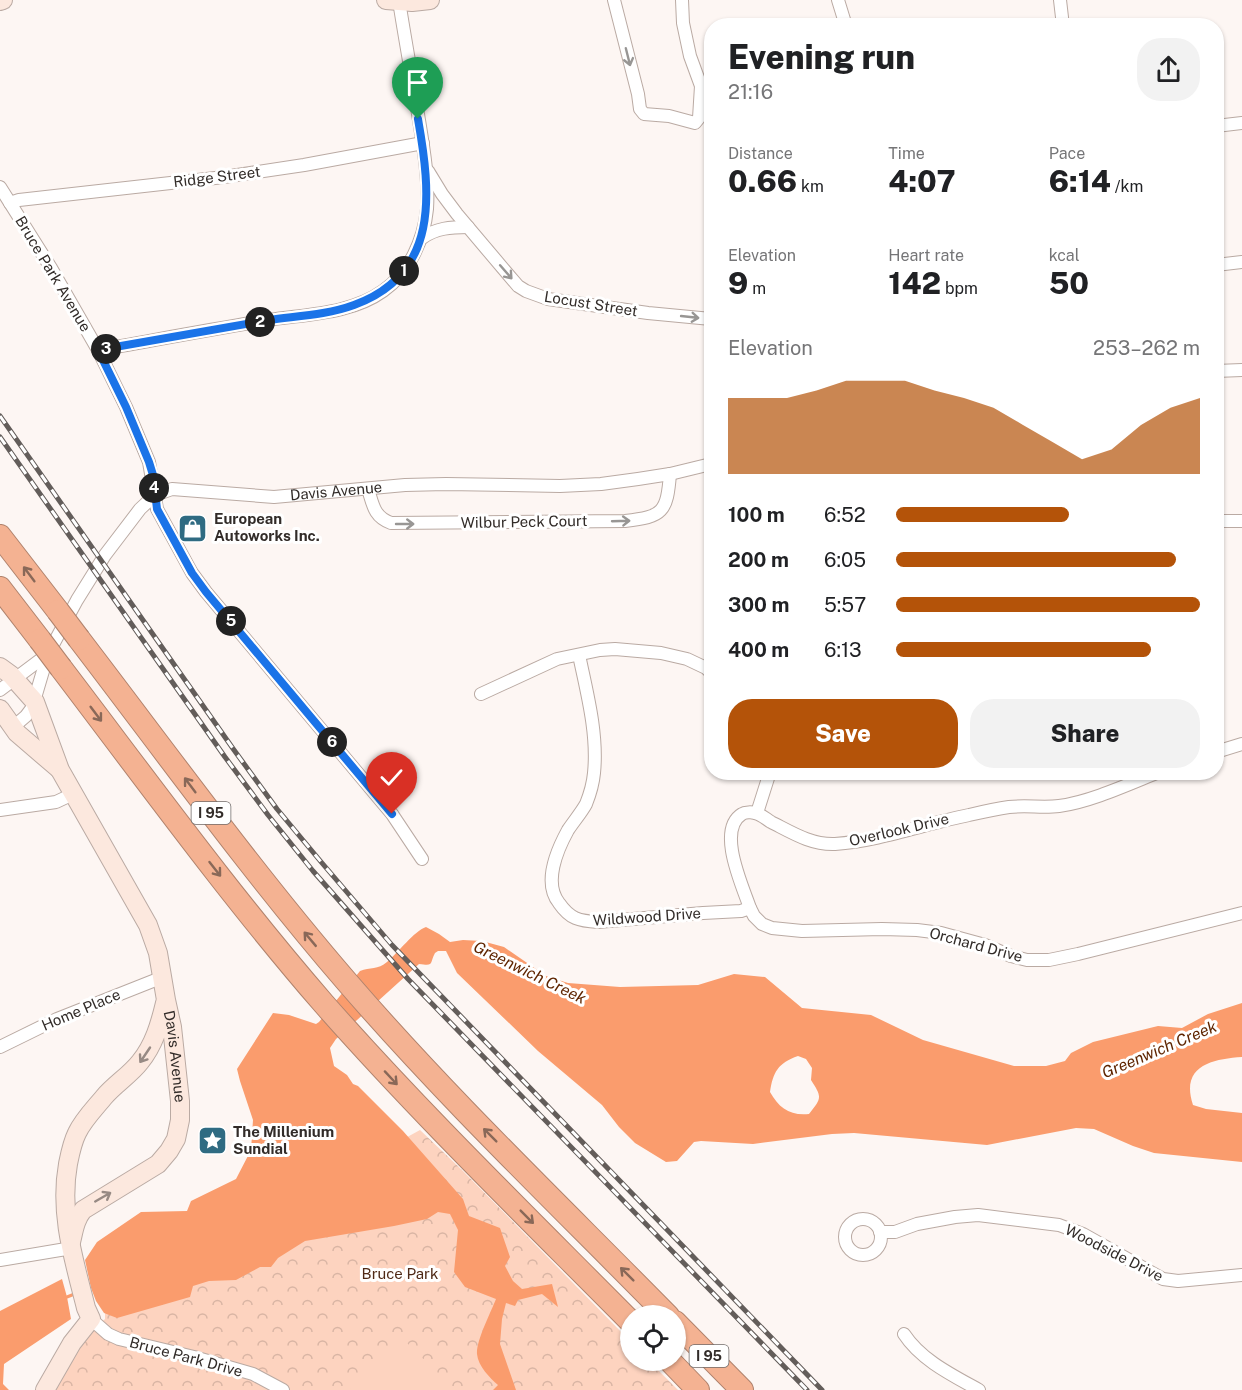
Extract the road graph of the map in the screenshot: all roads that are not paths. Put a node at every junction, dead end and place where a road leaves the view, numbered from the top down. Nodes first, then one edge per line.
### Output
1 (430, 0) edge
2 (614, 0) edge
3 (682, 0) edge
4 (838, 0) edge
5 (1060, 0) edge
6 (392, 1) edge
7 (844, 18) edge
8 (1062, 18) edge
9 (1242, 123) edge
10 (1224, 125) edge
11 (423, 144) junction
12 (425, 166) junction
13 (0, 187) edge
14 (10, 203) junction
15 (468, 227) junction
16 (420, 241) junction
17 (1242, 262) edge
18 (1224, 264) edge
19 (704, 318) edge
20 (98, 350) junction
21 (1242, 370) edge
22 (1224, 371) edge
23 (704, 466) edge
24 (670, 474) junction
25 (368, 489) junction
26 (155, 495) junction
27 (1224, 521) edge
28 (1242, 521) edge
29 (0, 536) edge
30 (0, 588) edge
31 (50, 654) junction
32 (579, 656) junction
33 (0, 667) edge
34 (704, 667) edge
35 (8, 684) edge
36 (481, 694) dead end
37 (35, 702) junction
38 (0, 709) edge
39 (12, 728) junction
40 (1242, 744) edge
41 (1224, 750) edge
42 (60, 770) junction
43 (767, 780) edge
44 (1137, 780) edge
45 (73, 794) junction
46 (0, 810) edge
47 (756, 813) junction
48 (423, 859) dead end
49 (750, 908) junction
50 (1242, 913) edge
51 (162, 977) junction
52 (166, 1000) junction
53 (0, 1047) edge
54 (880, 1232) dead end
55 (73, 1252) junction
56 (0, 1260) edge
57 (1242, 1275) edge
58 (657, 1305) edge
59 (620, 1311) edge
60 (89, 1314) junction
61 (686, 1333) edge
62 (904, 1334) dead end
63 (680, 1371) edge
64 (45, 1390) edge
65 (283, 1390) edge
66 (698, 1390) edge
67 (742, 1390) edge
68 (979, 1390) edge

1 - 6 main road
2 -> 3 street
4 - 7 street
5 - 8 street
6 - 11 street
9 - 10 street
11 - 12 street
11 - 14 street, Ridge Street
12 - 15 street, Locust Street
12 - 16 street
13 - 14 street, Bruce Park Avenue
14 - 20 street, Bruce Park Avenue
15 - 16 street
15 -> 19 street, Locust Street
16 - 20 street
17 - 18 street
20 - 26 street, Bruce Park Avenue
21 - 22 street
23 - 24 street, Davis Avenue
24 - 25 street, Davis Avenue
25 -> 24 street, Wilbur Peck Court
25 - 26 street, Davis Avenue
26 - 31 street
26 - 48 street, Bruce Park Avenue
27 - 28 street
58 -> 29 highway, I 95, bridge
30 - 31 highway, I 95
31 - 35 street
31 - 37 street
31 -> 59 highway, I 95
32 - 34 street
32 - 36 street
32 - 49 street, Wildwood Drive
33 - 35 main road, Davis Avenue
35 - 37 main road, Davis Avenue
37 - 39 street
37 - 42 main road, Davis Avenue
38 - 39 main road, Davis Avenue
39 - 42 main road, Davis Avenue
40 - 41 street
42 - 45 main road, Davis Avenue
43 - 47 street
44 - 47 street, Overlook Drive
45 - 46 street
45 - 51 main road, Davis Avenue
47 - 49 street
49 - 50 street, Orchard Drive
51 - 52 main road, Davis Avenue
51 - 53 street, Home Place
52 -> 55 main road, Davis Avenue
55 -> 52 main road, Davis Avenue
54 - 57 street, Woodside Drive
55 - 56 street
55 - 60 main road, Davis Avenue
60 - 64 main road
60 - 65 street, Bruce Park Drive
61 - 67 highway, I 95
62 - 68 street
63 - 66 highway, I 95

